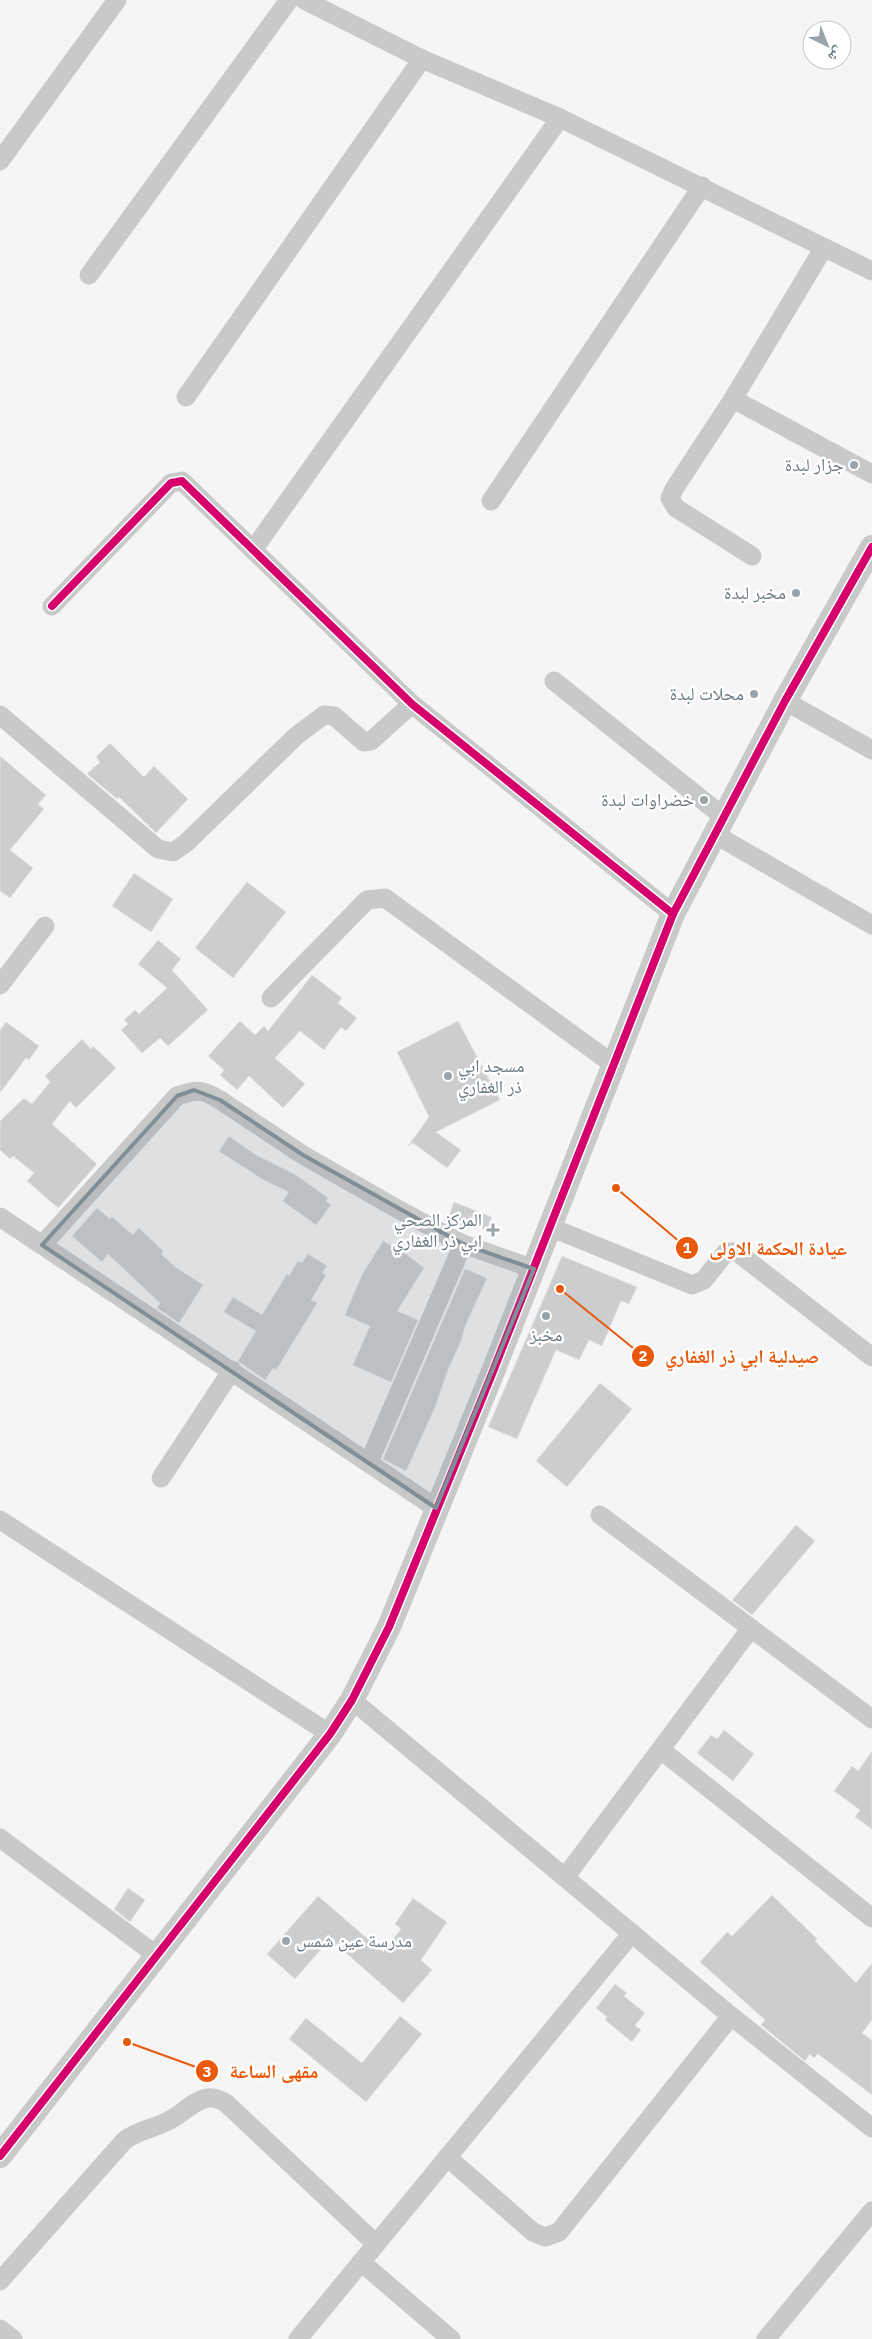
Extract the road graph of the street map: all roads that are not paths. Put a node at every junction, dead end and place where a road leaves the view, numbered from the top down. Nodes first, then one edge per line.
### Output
1 (117, 0) edge
2 (289, 0) edge
3 (304, 0) edge
4 (422, 59) junction
5 (560, 118) junction
6 (0, 161) edge
7 (702, 186) junction
8 (823, 249) junction
9 (872, 271) edge
10 (89, 275) dead end
11 (186, 397) dead end
12 (733, 399) junction
13 (872, 474) edge
14 (491, 501) dead end
15 (872, 547) edge
16 (253, 550) junction
17 (752, 556) dead end
18 (52, 606) dead end
19 (554, 681) dead end
20 (785, 702) junction
21 (412, 704) junction
22 (0, 716) edge
23 (872, 750) edge
24 (720, 827) junction
25 (673, 914) junction
26 (872, 925) edge
27 (45, 926) dead end
28 (0, 986) edge
29 (272, 998) dead end
30 (614, 1065) junction
31 (0, 1217) edge
32 (550, 1228) junction
33 (463, 1244) junction
34 (42, 1245) junction
35 (534, 1269) junction
36 (872, 1357) edge
37 (232, 1370) junction
38 (369, 1462) junction
39 (161, 1478) dead end
40 (436, 1508) junction
41 (600, 1515) dead end
42 (0, 1520) edge
43 (751, 1628) junction
44 (352, 1700) junction
45 (872, 1719) edge
46 (330, 1734) junction
47 (661, 1750) junction
48 (0, 1838) edge
49 (566, 1876) junction
50 (872, 1918) edge
51 (632, 1933) junction
52 (156, 1955) junction
53 (731, 2016) junction
54 (872, 2128) edge
55 (0, 2156) edge
56 (447, 2157) junction
57 (872, 2211) edge
58 (376, 2244) junction
59 (361, 2262) junction
60 (0, 2280) edge
61 (0, 2329) edge
62 (13, 2339) edge
63 (298, 2339) edge
64 (451, 2339) edge
65 (766, 2339) edge

1 - 6 street
2 - 10 street
3 - 4 street
4 - 5 street
4 - 11 street
5 - 7 street
5 - 16 street
7 - 8 street
7 - 14 street
8 - 9 street
8 - 12 street
12 - 13 street
12 - 17 street
15 - 20 street
16 - 18 street
16 - 21 street
19 - 24 street
20 - 23 street
20 - 24 street
21 - 22 street
21 - 25 street
24 - 25 street
24 - 26 street
25 - 30 street
27 - 28 street
29 - 30 street
30 - 32 street
31 - 34 street
32 - 35 street
32 - 36 street
33 - 34 street
33 - 35 street
33 - 38 street
34 - 37 street
35 - 40 street
37 - 38 street
37 - 39 street
38 - 40 street
40 - 44 street
41 - 43 street
42 - 46 street
43 - 45 street
43 - 47 street
44 - 46 street
44 - 49 street
46 - 52 street
47 - 49 street
47 - 50 street
48 - 52 street
49 - 51 street
51 - 53 street
51 - 56 street
52 - 55 street
53 - 54 street
53 - 56 street
56 - 58 street
57 - 65 street
58 - 59 street
58 - 60 street
59 - 63 street
59 - 64 street
61 - 62 street

